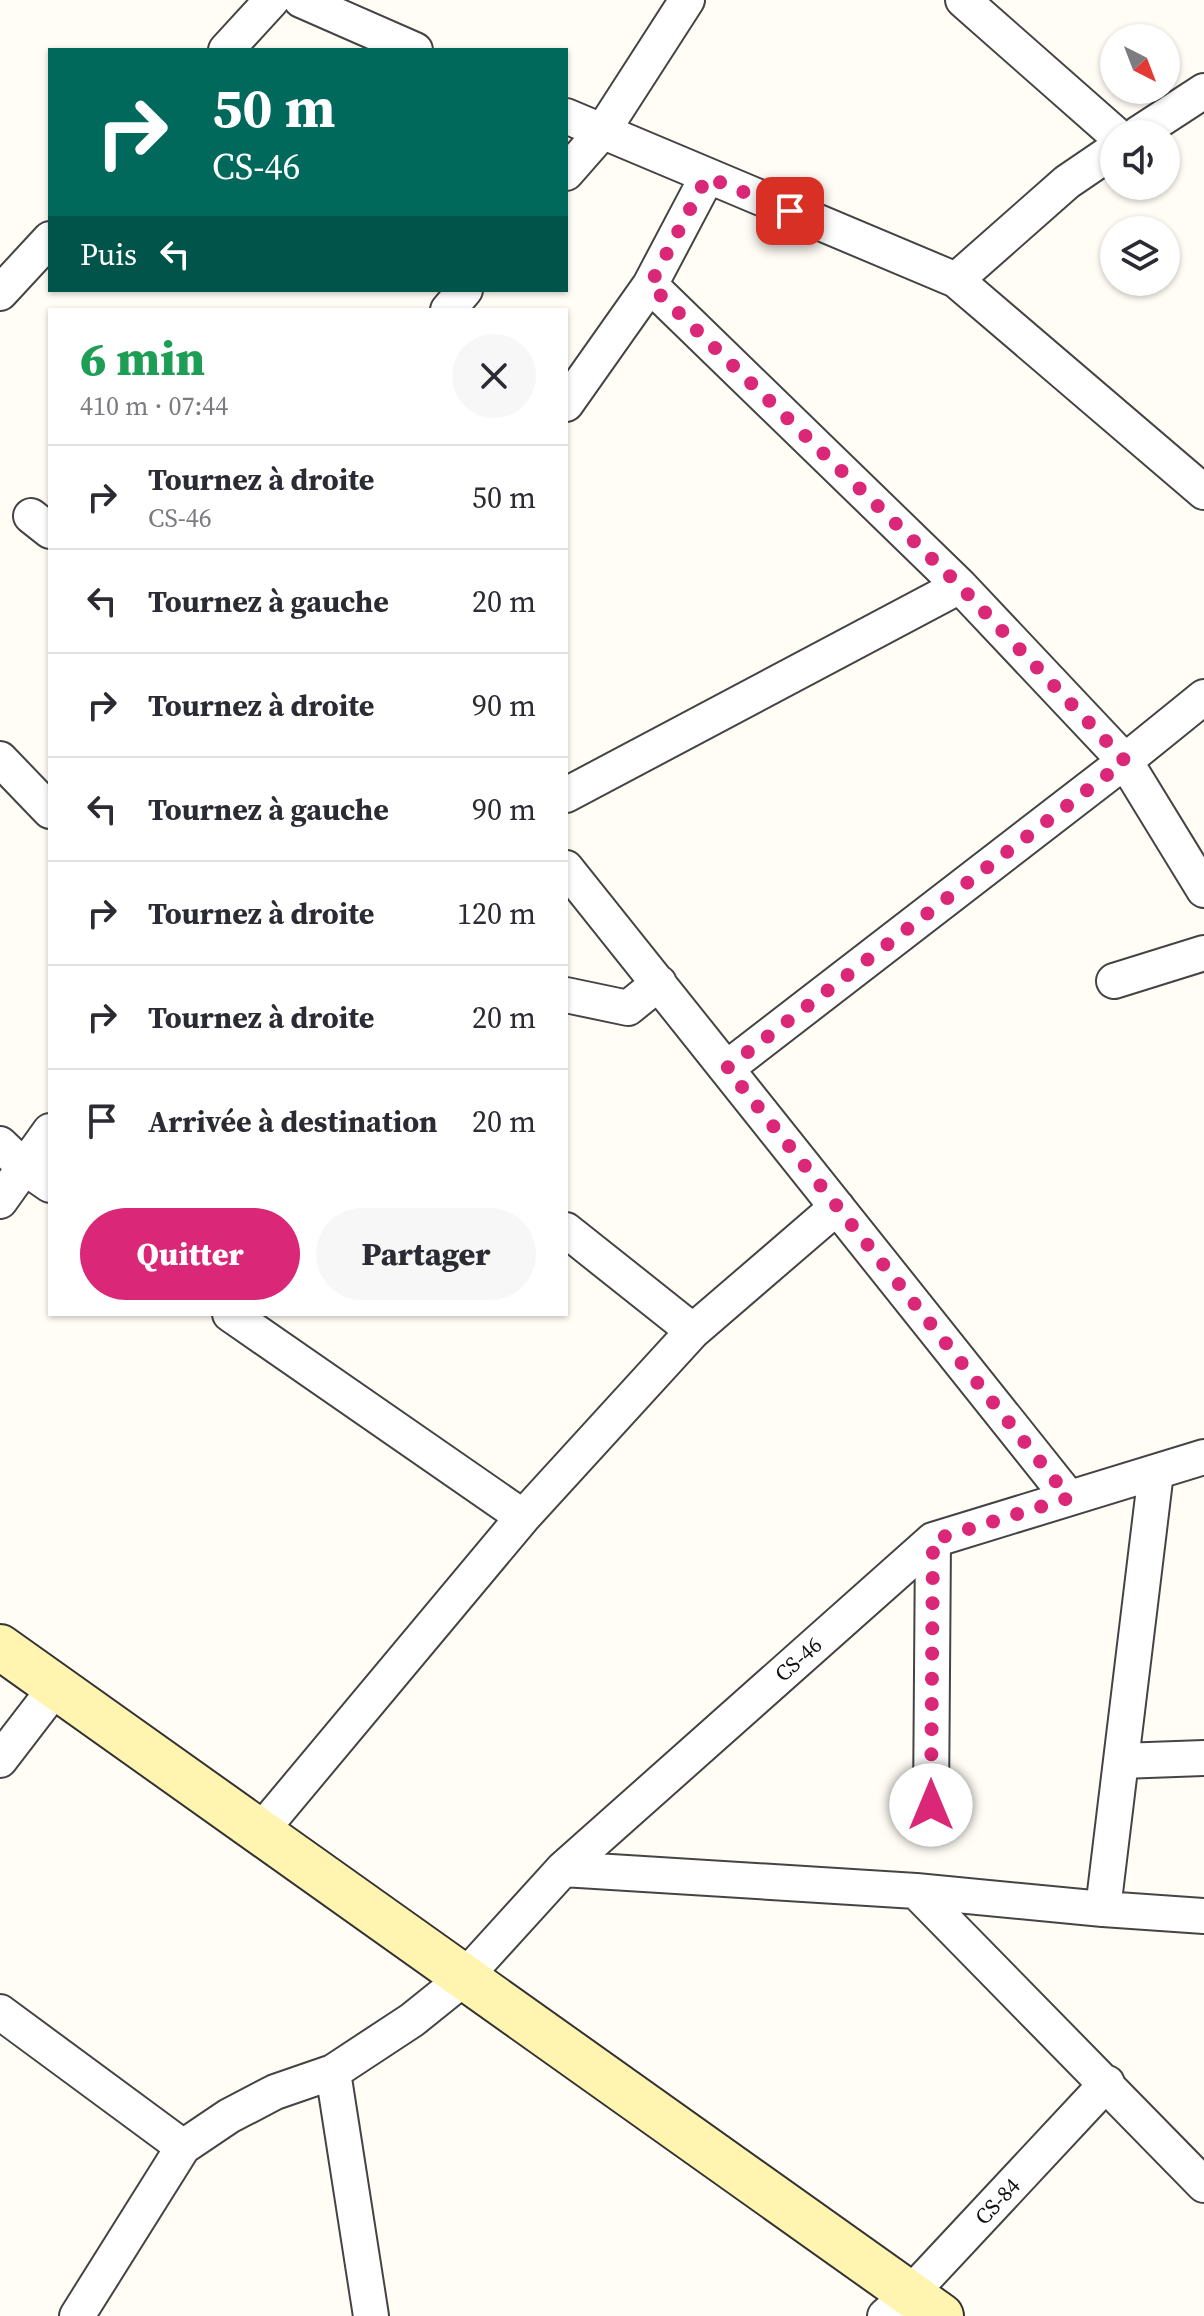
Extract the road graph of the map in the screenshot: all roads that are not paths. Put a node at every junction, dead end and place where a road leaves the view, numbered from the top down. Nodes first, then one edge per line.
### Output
1 (272, 0) edge
2 (301, 0) edge
3 (687, 0) edge
4 (963, 0) edge
5 (228, 48) edge
6 (410, 48) edge
7 (1204, 91) edge
8 (568, 117) edge
9 (1159, 120) edge
10 (1100, 121) edge
11 (602, 132) junction
12 (1100, 160) edge
13 (568, 171) edge
14 (707, 177) junction
15 (48, 241) edge
16 (956, 280) junction
17 (650, 285) junction
18 (463, 292) edge
19 (0, 293) edge
20 (450, 308) edge
21 (568, 401) edge
22 (1204, 492) edge
23 (960, 586) junction
24 (1204, 697) edge
25 (0, 759) edge
26 (1125, 761) junction
27 (568, 794) edge
28 (48, 809) edge
29 (568, 870) edge
30 (1204, 890) edge
31 (1204, 953) edge
32 (1114, 981) dead end
33 (659, 983) junction
34 (568, 995) edge
35 (727, 1068) junction
36 (48, 1134) edge
37 (25, 1165) edge
38 (0, 1201) edge
39 (837, 1207) junction
40 (568, 1232) edge
41 (238, 1316) edge
42 (693, 1331) junction
43 (1204, 1457) edge
44 (1156, 1472) junction
45 (1069, 1498) junction
46 (523, 1517) junction
47 (933, 1540) junction
48 (0, 1647) edge
49 (56, 1687) junction
50 (1204, 1758) edge
51 (0, 1760) edge
52 (1121, 1761) junction
53 (931, 1805) dead end
54 (259, 1833) junction
55 (563, 1869) junction
56 (916, 1891) junction
57 (1103, 1909) junction
58 (1204, 1916) edge
59 (463, 1979) junction
60 (0, 2012) edge
61 (333, 2072) junction
62 (1107, 2083) junction
63 (183, 2147) junction
64 (1204, 2185) edge
65 (912, 2309) edge
66 (77, 2316) edge
67 (371, 2316) edge

1 - 5 street
2 - 6 street
3 - 11 street
4 - 10 street
7 - 9 street
8 - 11 street
11 - 13 street
11 - 14 street
12 - 16 street
14 - 16 street
14 - 17 street
15 - 19 street
16 - 22 street
17 - 21 street
17 - 23 street
18 - 20 street
23 - 26 street
23 - 27 street
24 - 26 street
25 - 28 street
26 - 30 street
26 - 35 street
29 - 33 street
31 - 32 street
33 - 34 street
33 - 35 street
35 - 39 street
36 - 37 street
37 - 38 street
39 - 42 street
39 - 45 street
40 - 42 street
41 - 46 street
42 - 46 street
43 - 44 street, CS-46
44 - 45 street, CS-46
44 - 52 street
45 - 47 street, CS-46
46 - 54 street
47 - 53 street
47 - 55 street, CS-46
48 - 49 main road
49 - 51 street
49 - 54 main road
50 - 52 street
52 - 57 street
54 - 59 main road
55 - 56 street
55 - 59 street, CS-46
56 - 57 street
56 - 62 street
57 - 58 street
59 - 61 street, CS-46
59 - 65 main road
60 - 63 street
61 - 63 street, CS-46
61 - 67 street
62 - 64 street
62 - 65 street, CS-84
63 - 66 street

